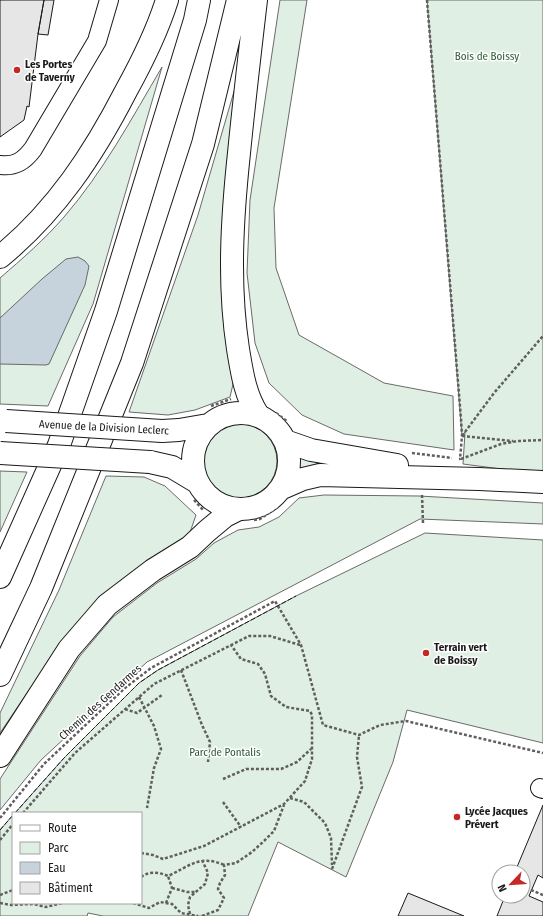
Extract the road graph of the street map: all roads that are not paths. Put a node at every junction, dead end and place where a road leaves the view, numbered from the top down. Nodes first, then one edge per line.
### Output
1 (109, 0) edge
2 (167, 0) edge
3 (199, 0) edge
4 (238, 0) edge
5 (256, 0) edge
6 (106, 130) junction
7 (0, 165) edge
8 (0, 243) edge
9 (0, 257) edge
10 (258, 415) junction
11 (3, 421) edge
12 (208, 425) junction
13 (285, 441) junction
14 (0, 453) edge
15 (466, 471) junction
16 (197, 482) junction
17 (543, 482) edge
18 (281, 497) junction
19 (245, 515) junction
20 (0, 577) edge
21 (0, 675) edge
22 (0, 756) edge

1 - 7 lane
2 - 6 main road
3 - 20 main road
4 - 21 main road
5 - 10 main road
6 - 8 main road
6 - 9 main road
10 - 12 main road
10 - 13 main road
11 - 12 main road, Avenue de la Division Leclerc, bridge
12 - 16 main road
13 - 15 main road
13 - 18 main road
14 - 16 main road, bridge
15 - 17 main road
15 - 18 main road
16 - 19 main road
18 - 19 main road
19 - 22 main road

